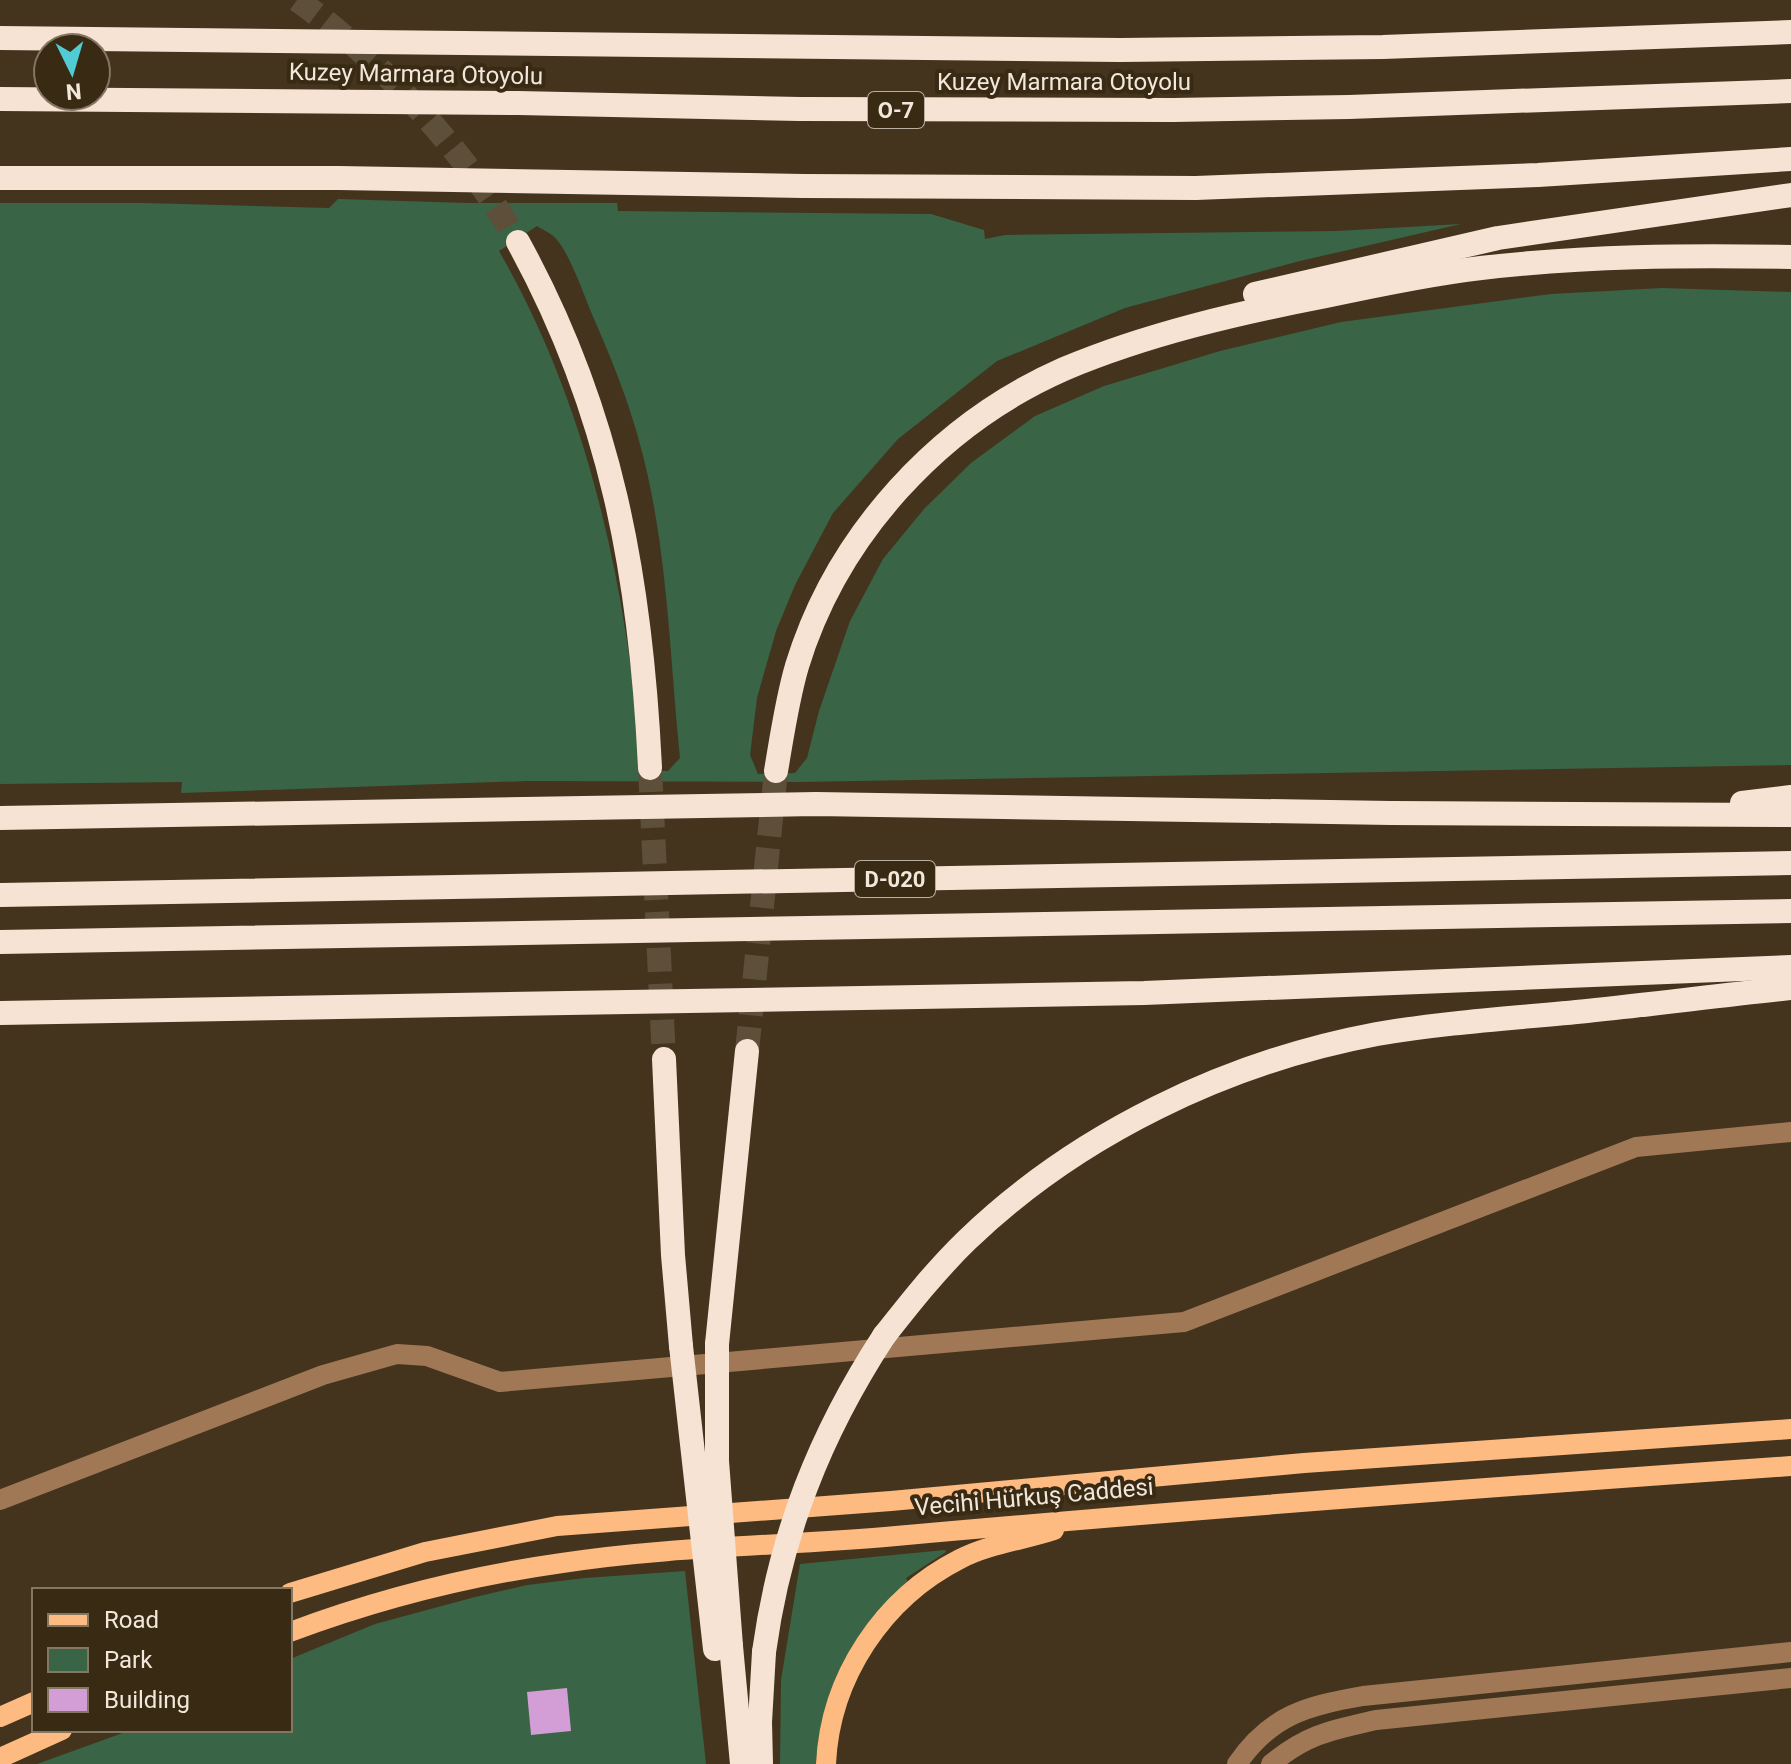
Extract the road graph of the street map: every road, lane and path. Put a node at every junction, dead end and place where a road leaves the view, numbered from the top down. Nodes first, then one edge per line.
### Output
1 (1791, 32) edge
2 (0, 38) edge
3 (1791, 91) edge
4 (0, 99) edge
5 (1791, 159) edge
6 (0, 178) edge
7 (1791, 195) edge
8 (518, 242) tunnel mouth
9 (1791, 257) edge
10 (1036, 383) junction
11 (650, 768) tunnel mouth
12 (776, 771) tunnel mouth
13 (1791, 797) edge
14 (1683, 814) junction
15 (1791, 815) edge
16 (0, 818) edge
17 (1791, 863) edge
18 (0, 895) edge
19 (1791, 911) edge
20 (0, 942) edge
21 (1791, 967) edge
22 (1791, 988) edge
23 (0, 1013) edge
24 (747, 1051) tunnel mouth
25 (664, 1059) tunnel mouth
26 (1791, 1132) edge
27 (1791, 1429) edge
28 (1791, 1466) edge
29 (0, 1500) edge
30 (1092, 1517) junction
31 (292, 1592) edge
32 (292, 1631) edge
33 (723, 1648) junction
34 (1791, 1652) edge
35 (1791, 1678) edge
36 (32, 1703) edge
37 (0, 1717) edge
38 (58, 1732) edge
39 (0, 1758) edge
40 (729, 1764) edge
41 (742, 1764) edge
42 (761, 1764) edge
43 (826, 1764) edge
44 (1237, 1764) edge
45 (1271, 1764) edge

1 - 2 highway, Kuzey Marmara Otoyolu
3 - 4 highway, Kuzey Marmara Otoyolu / O-7
5 - 6 highway
7 - 10 highway
8 - 11 highway
9 - 10 highway
10 - 12 highway
13 - 14 highway
14 - 15 highway
14 - 16 highway
17 - 18 highway, D-020
19 - 20 highway, D-020
21 - 23 highway
22 - 42 highway, bridge
24 - 33 highway, bridge
25 - 33 highway, bridge
26 - 29 street
27 - 31 main road, Vecihi Hürkuş Caddesi
28 - 30 main road, Vecihi Hürkuş Caddesi
30 - 32 main road, Vecihi Hürkuş Caddesi
30 - 43 main road
33 - 40 highway
33 - 41 highway
34 - 44 street
35 - 45 street
36 - 37 main road
38 - 39 main road

